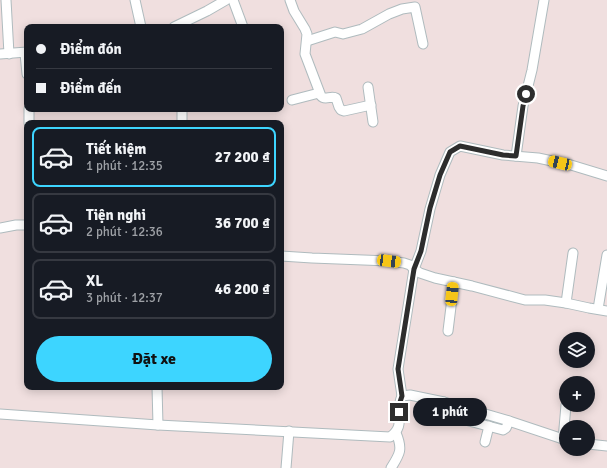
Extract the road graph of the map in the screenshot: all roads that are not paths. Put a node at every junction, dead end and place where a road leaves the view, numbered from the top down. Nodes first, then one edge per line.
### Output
1 (6, 0) edge
2 (135, 0) edge
3 (226, 0) edge
4 (233, 0) edge
5 (290, 0) edge
6 (544, 0) edge
7 (140, 24) edge
8 (182, 24) edge
9 (242, 24) edge
10 (307, 41) junction
11 (423, 44) dead end
12 (24, 52) edge
13 (4, 54) edge
14 (368, 86) dead end
15 (319, 93) junction
16 (292, 100) dead end
17 (371, 105) junction
18 (374, 122) dead end
19 (516, 156) junction
20 (607, 176) edge
21 (24, 224) edge
22 (0, 228) edge
23 (573, 253) dead end
24 (607, 255) edge
25 (284, 256) edge
26 (414, 269) junction
27 (454, 282) junction
28 (566, 303) junction
29 (603, 310) edge
30 (448, 331) dead end
31 (157, 390) edge
32 (402, 396) junction
33 (444, 402) junction
34 (0, 414) edge
35 (509, 421) junction
36 (158, 425) junction
37 (489, 426) junction
38 (289, 431) junction
39 (396, 433) junction
40 (559, 438) edge
41 (485, 442) dead end
42 (595, 445) edge
43 (607, 446) edge
44 (286, 468) edge
45 (391, 468) edge

1 - 13 street
2 - 7 street
3 - 8 street
4 - 9 street
5 - 10 street
6 - 19 street
10 - 11 street
10 - 15 street
12 - 13 street
14 - 17 street
15 - 16 street
15 - 17 street
17 - 18 street
19 - 20 street
19 - 26 street
21 - 22 street
23 - 28 street
24 - 29 street
25 - 26 street
26 - 27 street
26 - 32 street
27 - 28 street
27 - 30 street
28 - 29 street
31 - 36 street
32 - 33 street
32 - 39 street
33 - 35 street
33 - 37 street
34 - 36 street
35 - 37 street
35 - 40 street
36 - 38 street
37 - 41 street
38 - 39 street
38 - 44 street
39 - 45 street
42 - 43 street

